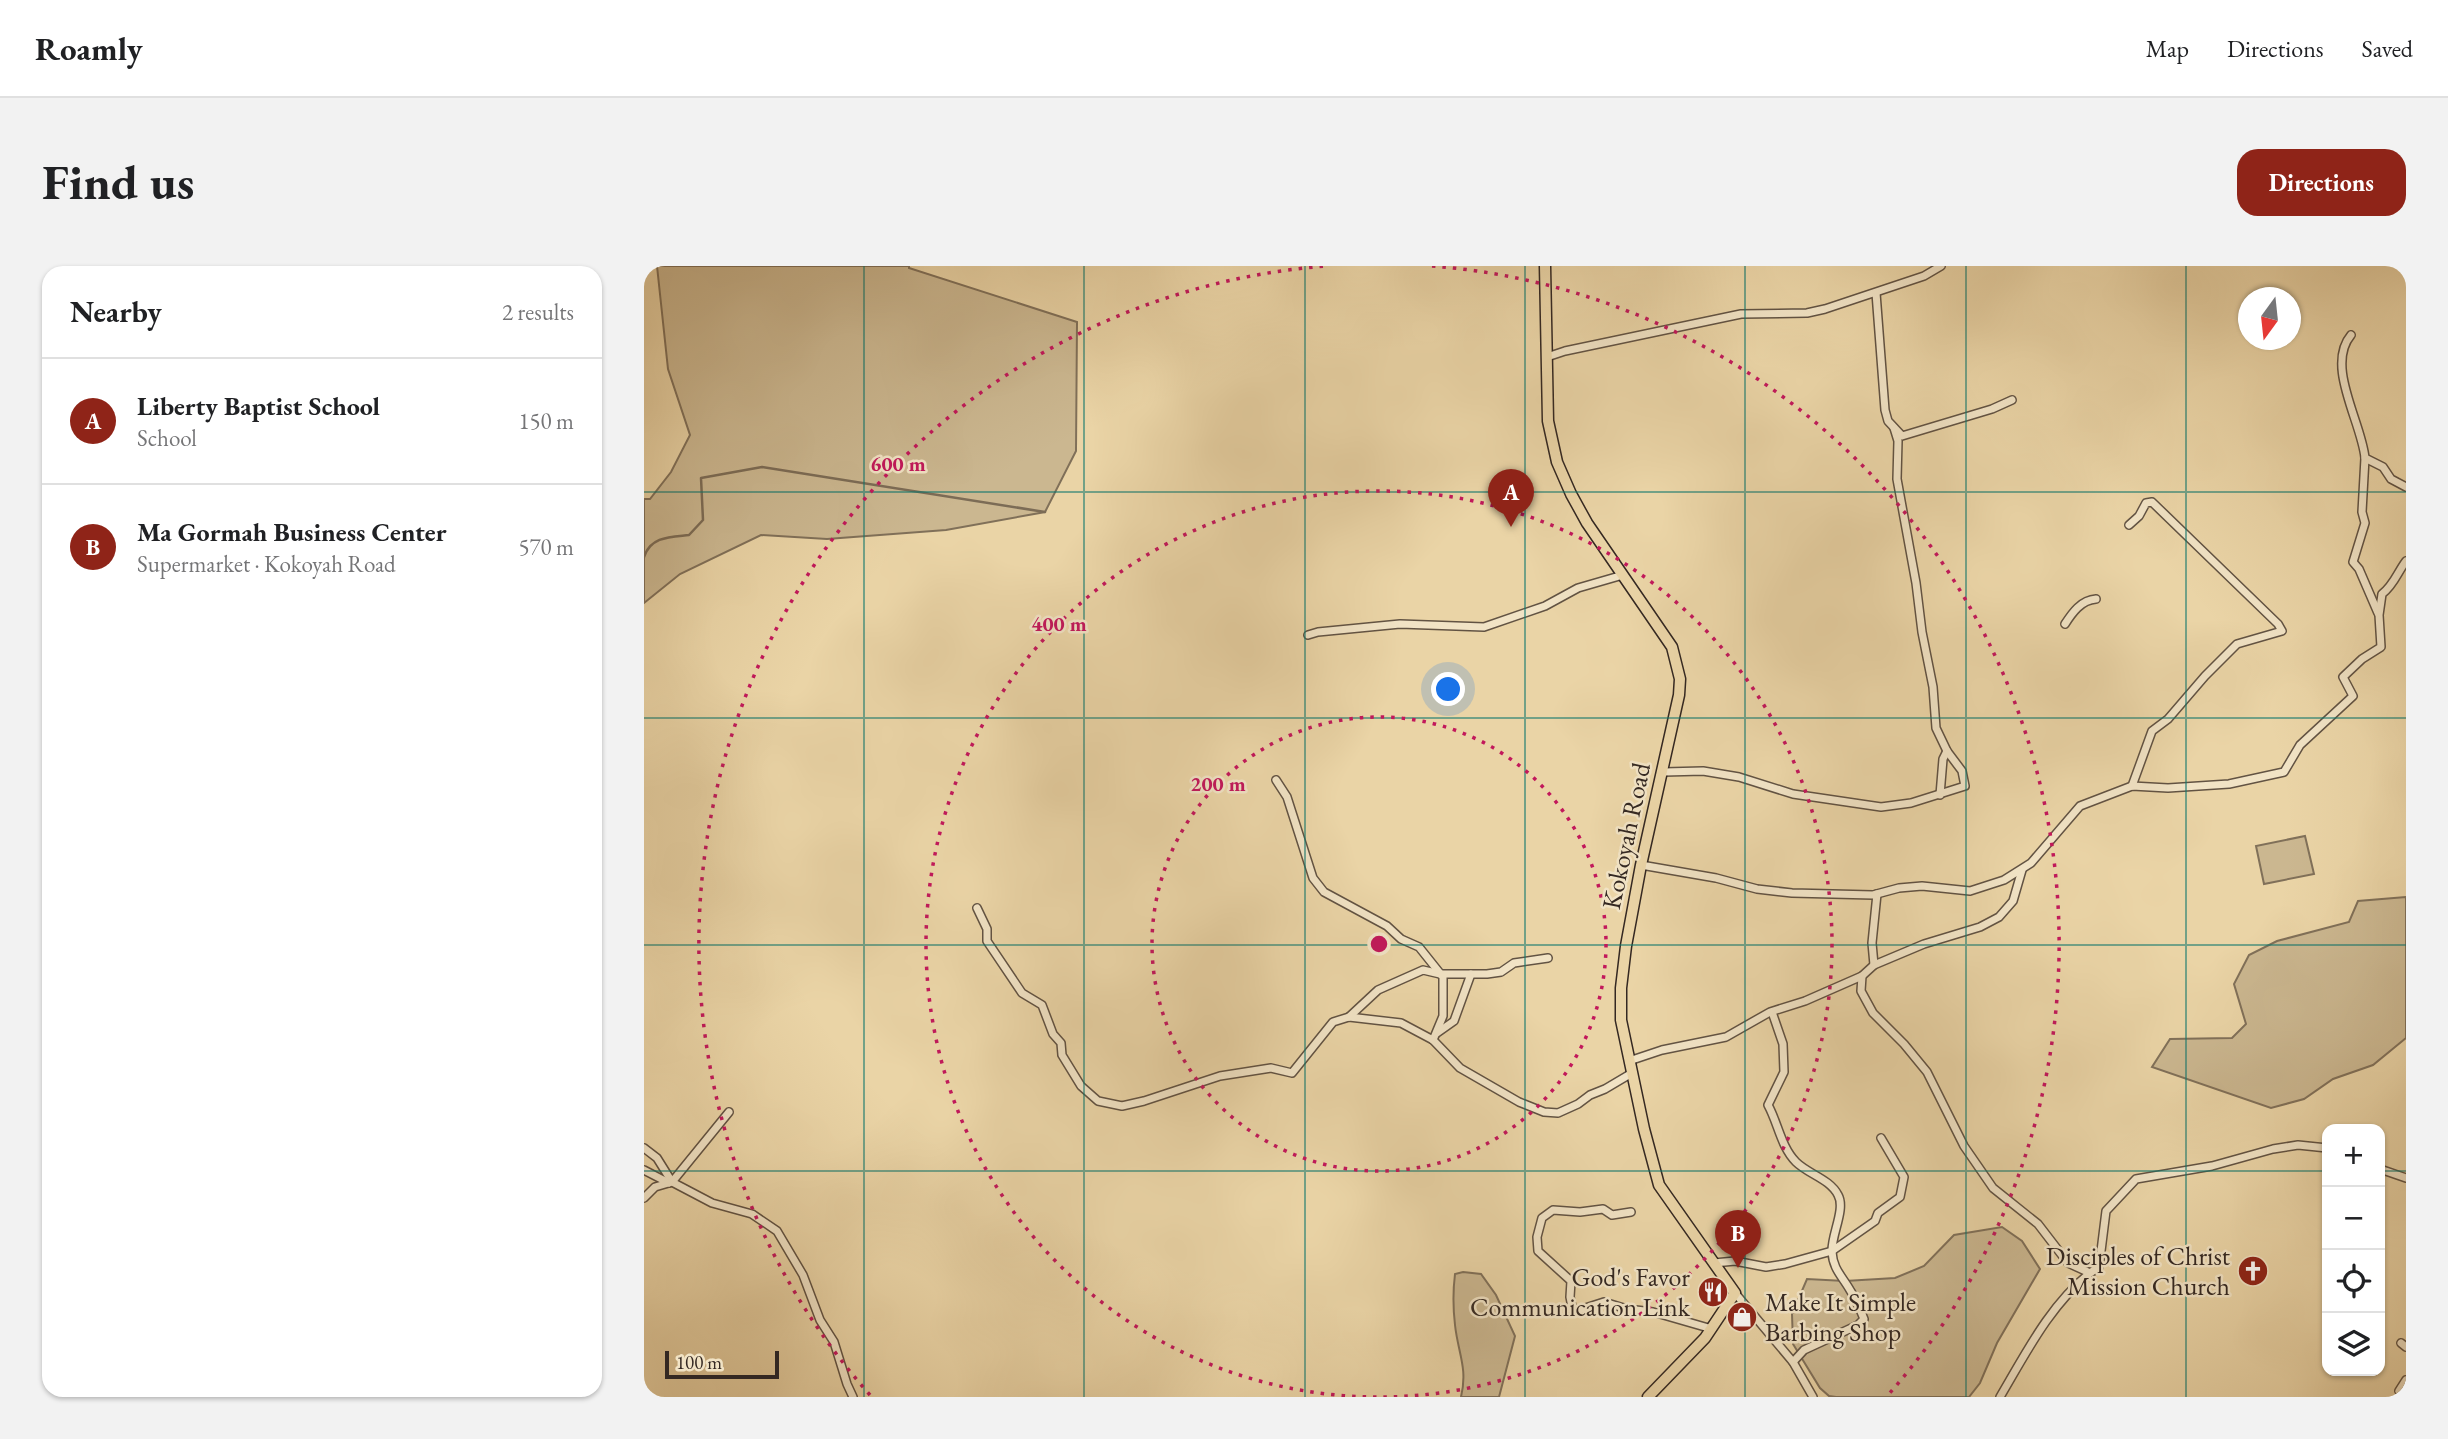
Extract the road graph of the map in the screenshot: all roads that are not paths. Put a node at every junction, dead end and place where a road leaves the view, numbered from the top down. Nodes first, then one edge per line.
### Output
1 (1545, 266) edge
2 (1941, 266) edge
3 (1876, 293) junction
4 (2351, 335) dead end
5 (1546, 357) junction
6 (2012, 400) dead end
7 (1894, 428) junction
8 (2365, 458) junction
9 (2406, 487) edge
10 (2129, 525) dead end
11 (2406, 561) edge
12 (1623, 575) junction
13 (2095, 599) dead end
14 (2379, 615) junction
15 (2065, 624) dead end
16 (1308, 635) dead end
17 (1947, 751) junction
18 (1664, 772) junction
19 (1276, 780) dead end
20 (2132, 786) junction
21 (1940, 795) junction
22 (1641, 865) junction
23 (2022, 869) junction
24 (1877, 894) junction
25 (977, 908) dead end
26 (1548, 958) dead end
27 (1874, 965) junction
28 (1440, 974) junction
29 (1471, 974) junction
30 (1862, 976) junction
31 (1772, 1012) junction
32 (1349, 1017) junction
33 (1435, 1037) junction
34 (1629, 1061) junction
35 (1632, 1073) junction
36 (729, 1112) dead end
37 (1881, 1138) dead end
38 (644, 1148) edge
39 (2322, 1148) edge
40 (644, 1170) edge
41 (2385, 1171) edge
42 (2406, 1178) edge
43 (670, 1182) junction
44 (644, 1198) edge
45 (1631, 1212) dead end
46 (1832, 1251) junction
47 (1714, 1263) junction
48 (2090, 1273) junction
49 (1735, 1293) junction
50 (1712, 1329) junction
51 (1793, 1362) junction
52 (2406, 1380) edge
53 (2399, 1391) dead end
54 (853, 1397) edge
55 (1648, 1397) edge
56 (1813, 1397) edge
57 (2000, 1397) edge

1 - 5 main road, Kokoyah Road
2 - 3 street
3 - 5 street
3 - 7 street
4 - 8 street
5 - 12 main road, Kokoyah Road
6 - 7 street
7 - 17 street
8 - 9 street
8 - 14 street
10 - 20 street
11 - 14 street
12 - 16 street
12 - 18 main road, Kokoyah Road
13 - 15 street
14 - 20 street
17 - 21 street
17 - 21 street
18 - 21 street
18 - 22 main road, Kokoyah Road
19 - 28 street
20 - 23 street
22 - 24 street
22 - 34 main road, Kokoyah Road
23 - 24 street
23 - 27 street
24 - 27 street
25 - 32 street
26 - 29 street
27 - 30 street
28 - 29 street
28 - 32 street
28 - 33 street
29 - 33 street
30 - 31 street
30 - 48 street
31 - 34 street
31 - 46 street
32 - 33 street
33 - 35 street
34 - 35 main road, Kokoyah Road
35 - 47 main road, Kokoyah Road
36 - 43 street
37 - 46 street
38 - 43 street
39 - 48 street
40 - 43 street
41 - 42 street
43 - 44 street
43 - 54 street
45 - 50 street
46 - 47 street
46 - 51 street
47 - 49 main road, Kokoyah Road
48 - 57 street
49 - 50 main road
49 - 51 street, Kokoyah Road
50 - 55 main road
51 - 56 street, Kokoyah Road
52 - 53 street

